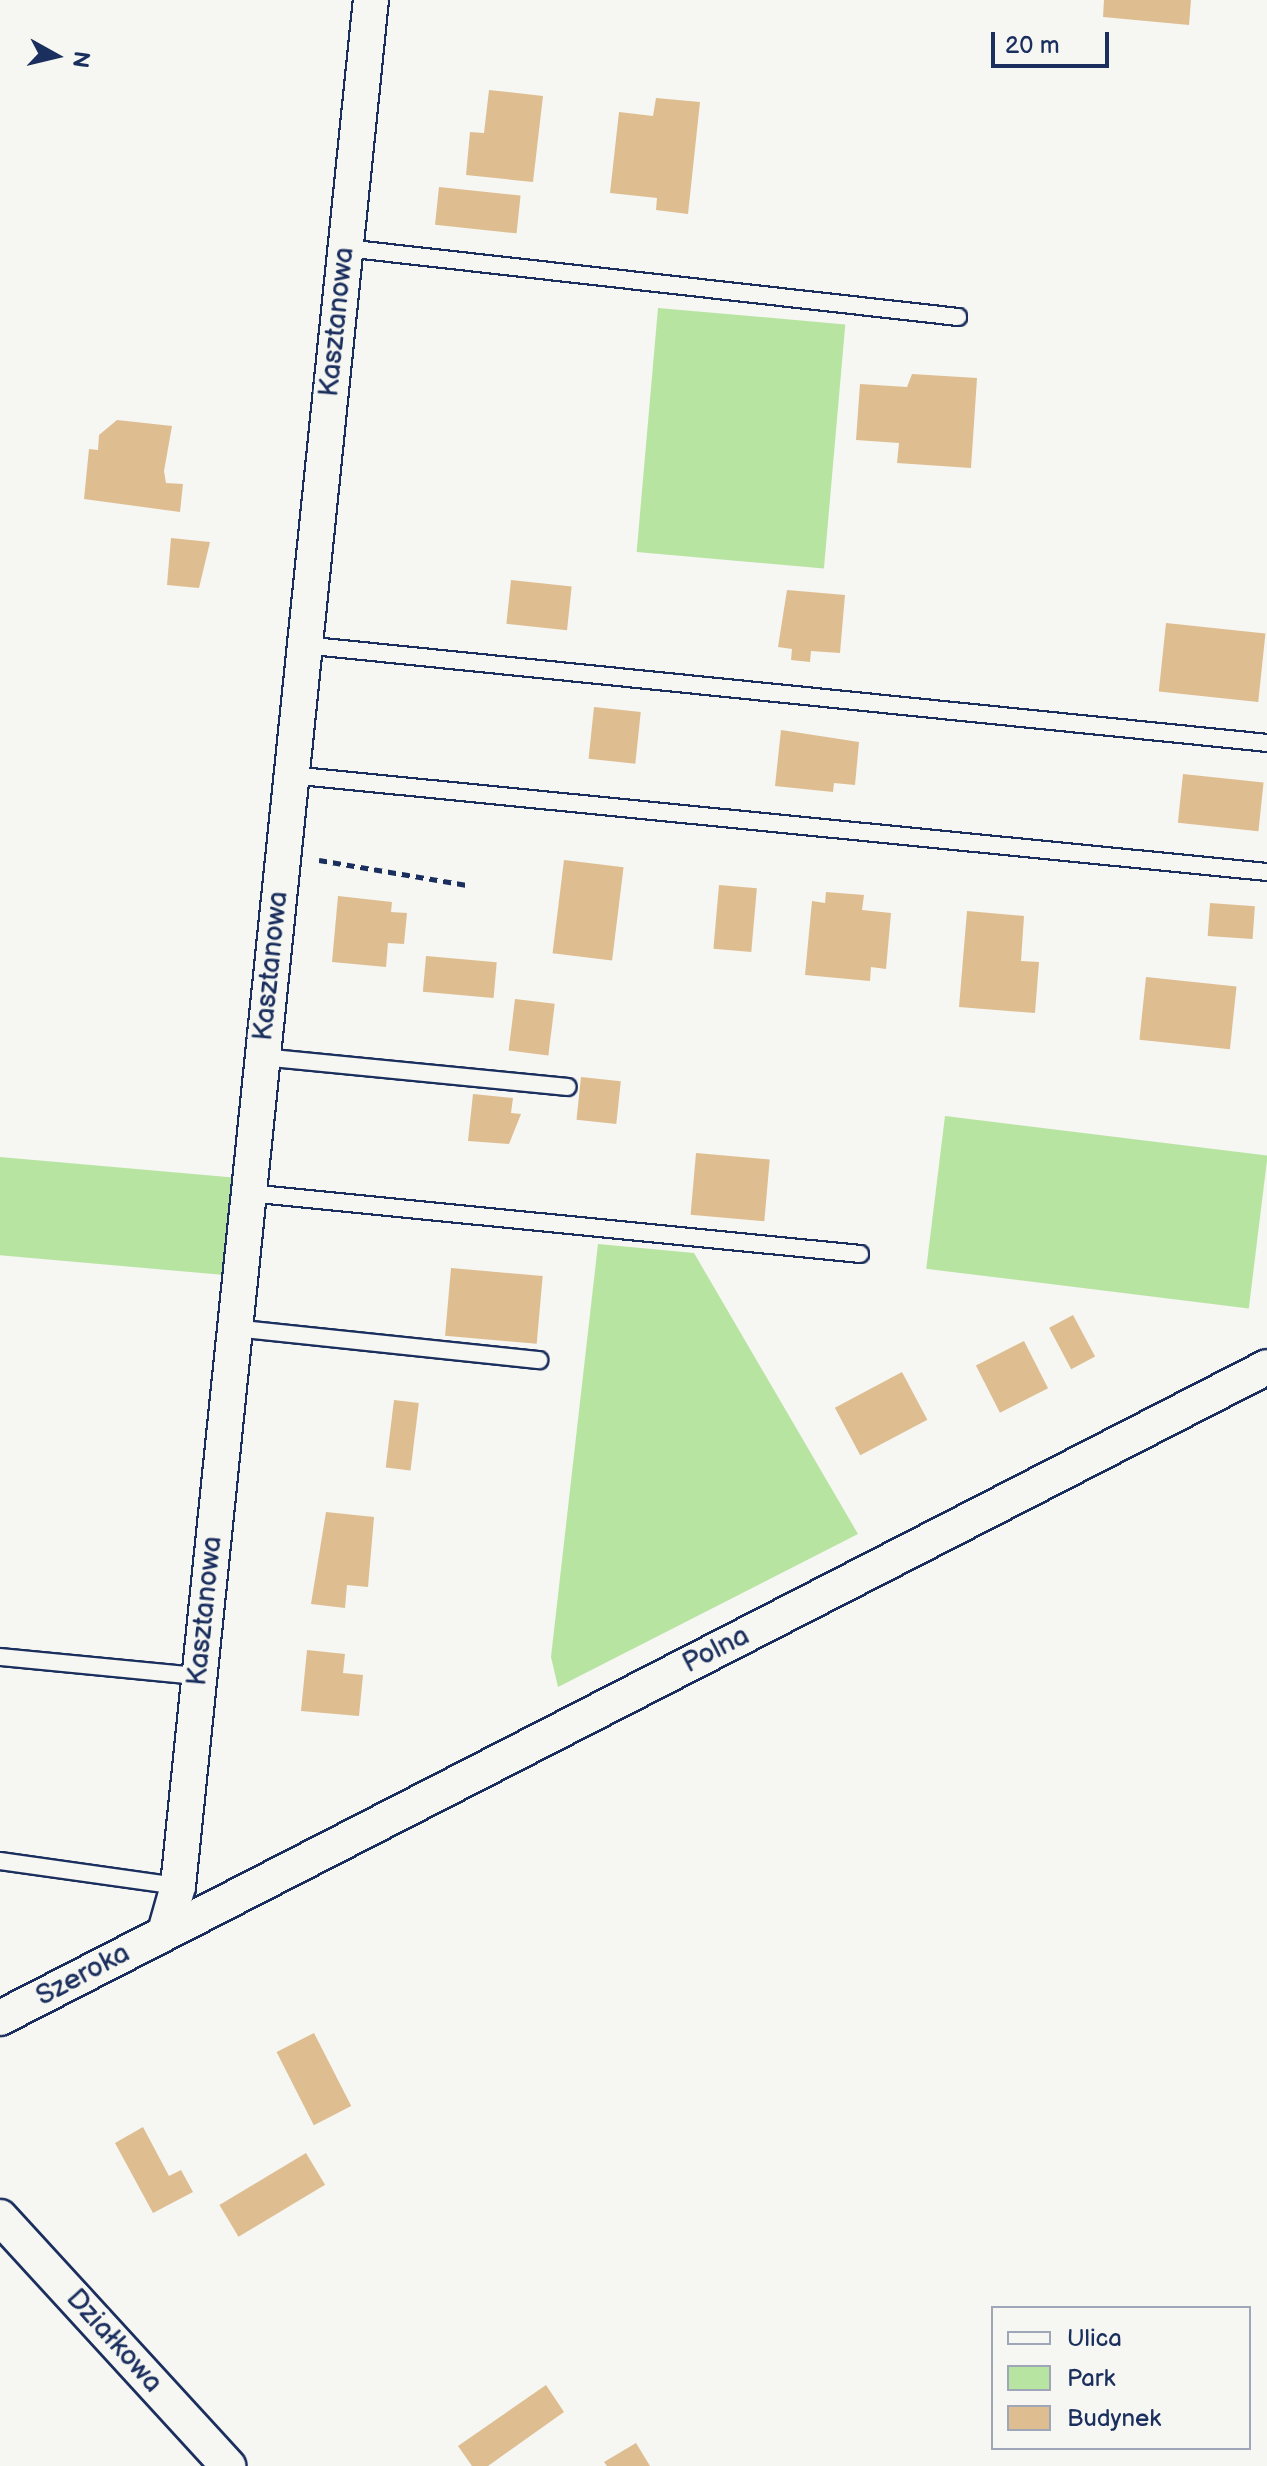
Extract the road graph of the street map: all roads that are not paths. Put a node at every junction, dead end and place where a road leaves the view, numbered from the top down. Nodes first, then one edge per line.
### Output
1 (371, 0) edge
2 (345, 248) junction
3 (958, 317) dead end
4 (303, 645) junction
5 (1267, 743) edge
6 (290, 775) junction
7 (1267, 872) edge
8 (262, 1057) junction
9 (568, 1087) dead end
10 (248, 1193) junction
11 (860, 1254) dead end
12 (233, 1328) junction
13 (539, 1360) dead end
14 (1267, 1367) edge
15 (0, 1657) edge
16 (199, 1676) junction
17 (0, 1861) edge
18 (178, 1886) junction
19 (165, 1932) junction
20 (0, 2018) edge
21 (0, 2217) edge
22 (228, 2466) edge

1 - 2 street, Kasztanowa
2 - 3 lane
2 - 4 street, Kasztanowa
4 - 5 lane
4 - 6 street, Kasztanowa
6 - 7 lane
6 - 8 street, Kasztanowa
8 - 9 lane
8 - 10 street, Kasztanowa
10 - 11 lane
10 - 12 street, Kasztanowa
12 - 13 lane
12 - 16 street, Kasztanowa
14 - 19 street, Polna
15 - 16 lane
16 - 18 street, Kasztanowa
17 - 18 lane
18 - 19 street, Kasztanowa
19 - 20 street, Szeroka
21 - 22 street, Działkowa

